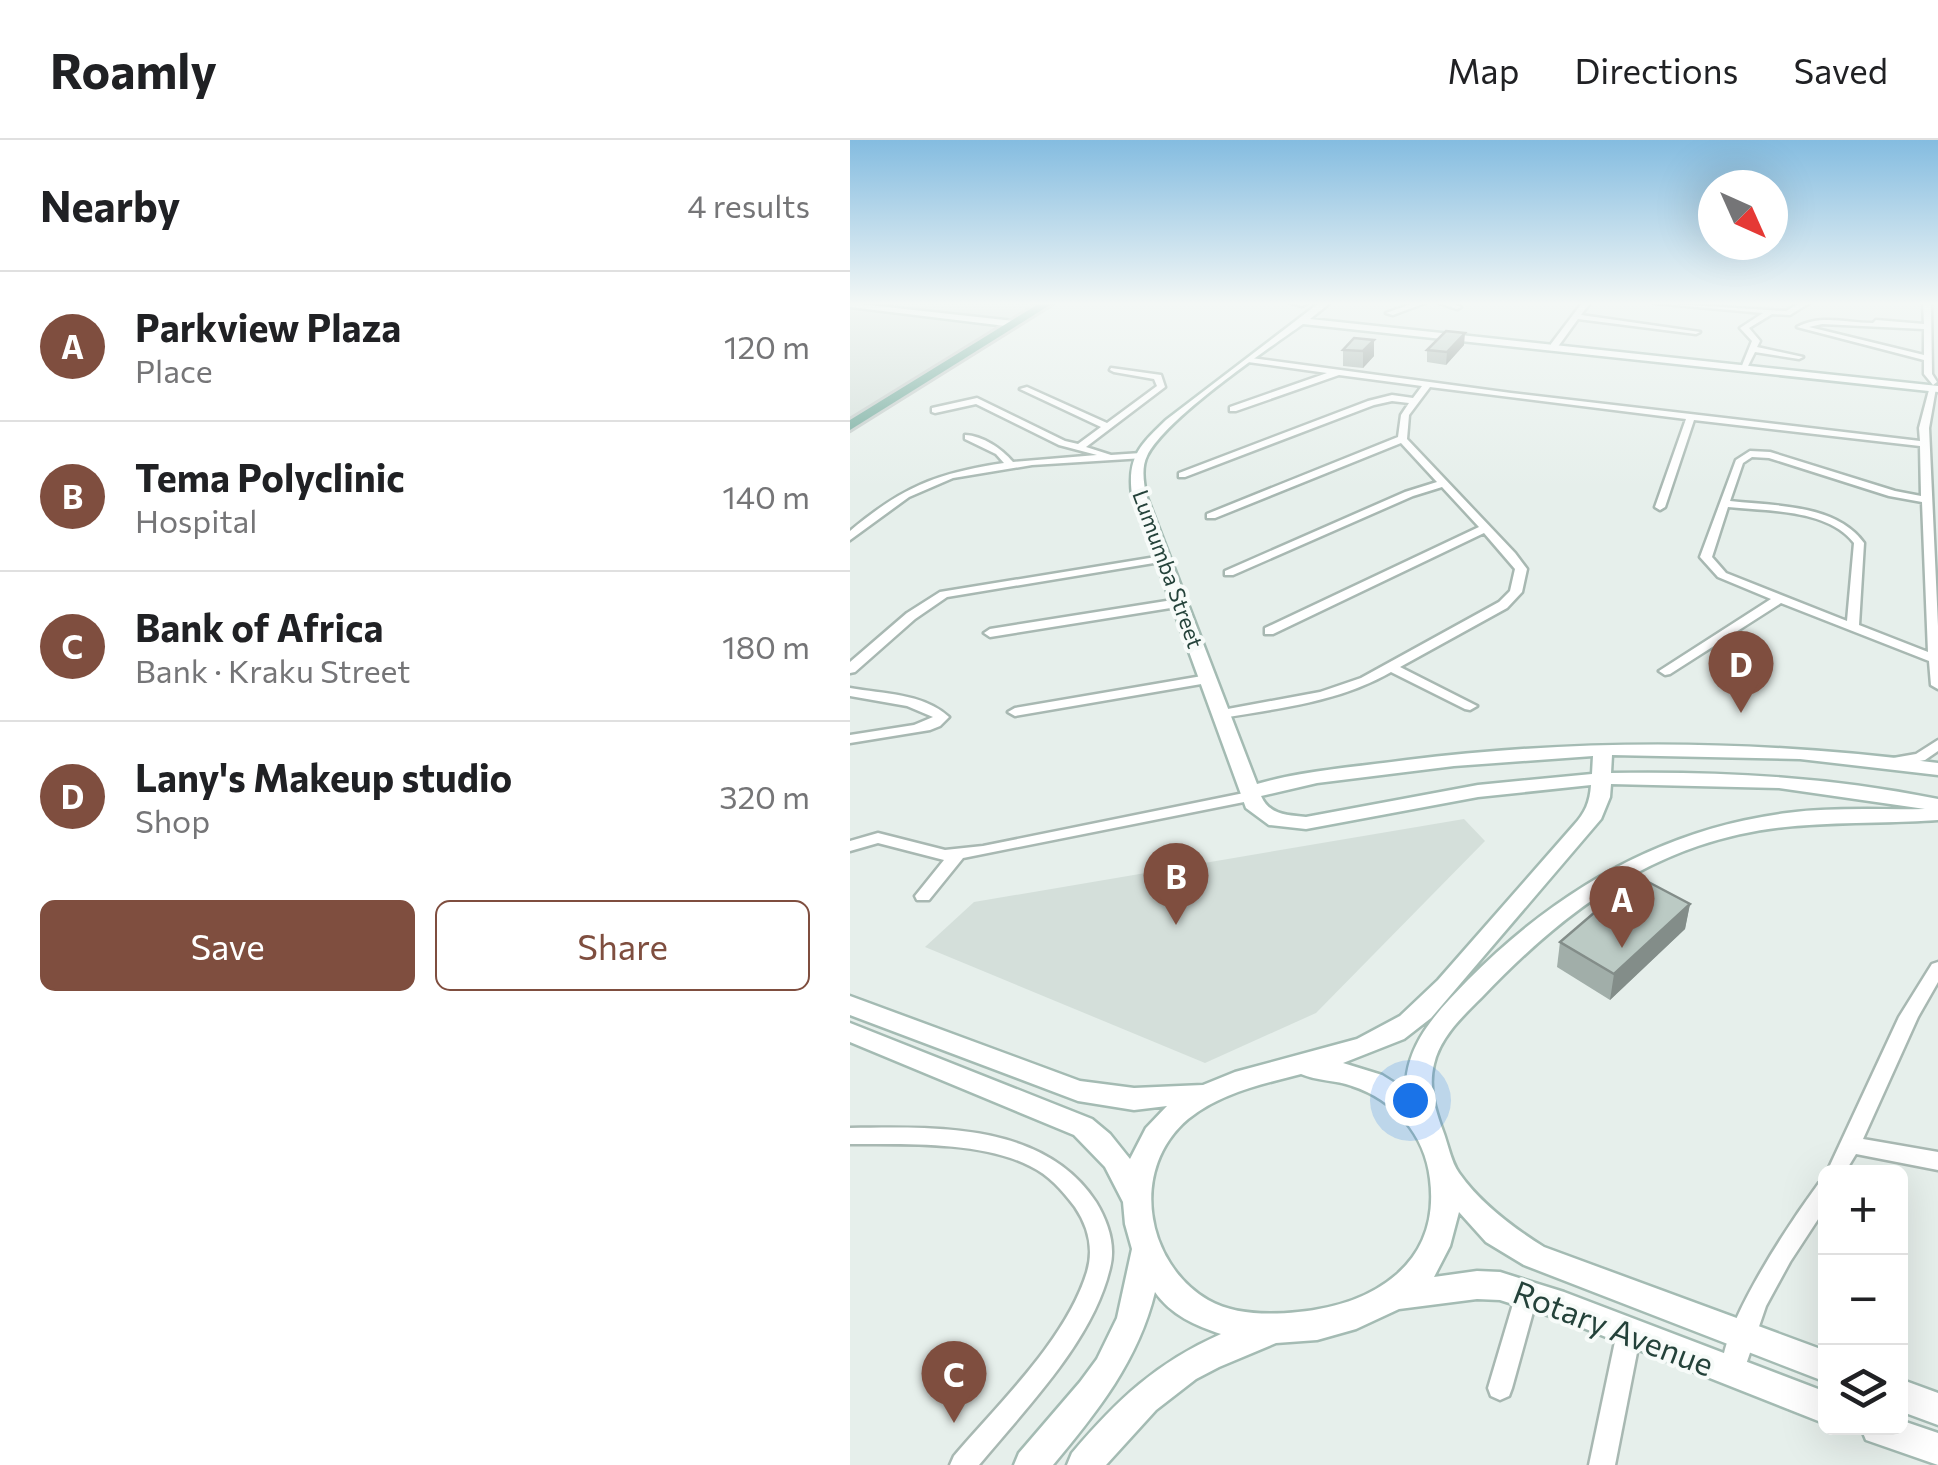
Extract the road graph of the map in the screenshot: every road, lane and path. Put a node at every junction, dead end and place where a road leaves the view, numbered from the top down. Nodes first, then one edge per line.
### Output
1 (948, 365) edge
2 (1245, 365) edge
3 (1295, 365) edge
4 (1733, 365) edge
5 (1744, 366) joint
6 (1114, 370) dead end
7 (1342, 370) junction
8 (1429, 383) junction
9 (1927, 386) edge
10 (1024, 388) dead end
11 (1413, 401) junction
12 (934, 410) dead end
13 (1234, 410) dead end
14 (1691, 417) junction
15 (850, 426) edge
16 (1109, 427) junction
17 (968, 437) dead end
18 (1402, 439) junction
19 (1925, 444) junction
20 (1080, 447) junction
21 (1141, 456) junction
22 (1115, 458) junction
23 (1013, 467) junction
24 (1182, 475) dead end
25 (1442, 484) junction
26 (1928, 500) junction
27 (1726, 504) junction
28 (1660, 507) dead end
29 (1211, 516) dead end
30 (1486, 528) junction
31 (1933, 534) edge
32 (850, 537) edge
33 (1162, 559) junction
34 (1229, 572) dead end
35 (1781, 598) junction
36 (1179, 603) junction
37 (1935, 619) edge
38 (1853, 626) junction
39 (1269, 630) dead end
40 (990, 633) dead end
41 (1935, 660) junction
42 (1392, 668) junction
43 (850, 669) edge
44 (1665, 671) dead end
45 (1208, 679) junction
46 (1938, 684) edge
47 (850, 692) edge
48 (1470, 706) dead end
49 (1015, 712) dead end
50 (1222, 714) junction
51 (850, 739) edge
52 (1938, 744) edge
53 (1603, 748) junction
54 (1887, 763) junction
55 (1938, 769) edge
56 (1599, 780) junction
57 (1543, 784) junction
58 (1250, 795) junction
59 (1938, 805) edge
60 (1938, 814) edge
61 (1594, 815) junction
62 (850, 846) edge
63 (958, 854) junction
64 (922, 896) dead end
65 (1935, 979) edge
66 (850, 1005) edge
67 (850, 1032) edge
68 (1303, 1067) junction
69 (1204, 1092) junction
70 (1424, 1124) junction
71 (850, 1136) edge
72 (1852, 1145) junction
73 (1938, 1161) edge
74 (1839, 1165) edge
75 (1444, 1176) junction
76 (1136, 1198) junction
77 (1818, 1201) edge
78 (1144, 1255) junction
79 (1527, 1294) junction
80 (1394, 1296) junction
81 (1269, 1331) junction
82 (1629, 1332) junction
83 (1740, 1334) junction
84 (1818, 1363) edge
85 (1732, 1374) junction
86 (1500, 1388) dead end
87 (1908, 1398) edge
88 (1818, 1405) edge
89 (1938, 1409) edge
90 (1891, 1435) edge
91 (1923, 1452) edge
92 (963, 1465) edge
93 (1032, 1465) edge
94 (1084, 1465) edge
95 (1602, 1465) edge

1 - 15 main road
2 - 21 main road, Lumumba Street
3 - 7 street
4 - 5 main road
5 - 9 main road
6 - 16 street
7 - 8 street
7 - 13 street
8 - 11 street
8 - 14 street
9 - 19 street
10 - 16 street
11 - 18 street
11 - 24 street
12 - 20 street
14 - 19 street
14 - 28 street
16 - 20 street
17 - 23 street
18 - 25 street
18 - 29 street
19 - 26 street
20 - 22 street
21 - 22 street
21 - 33 main road, Lumumba Street
22 - 23 street
23 - 32 street
25 - 30 street
25 - 34 street
26 - 27 street
26 - 31 street
27 - 35 street
27 - 38 street
30 - 39 street
30 - 42 street
31 - 37 street
33 - 36 main road, Lumumba Street
33 - 43 street
35 - 38 street
35 - 44 street
36 - 40 street
36 - 45 main road, Lumumba Street
37 - 41 street
38 - 41 street
41 - 46 street
42 - 48 street
42 - 50 street
45 - 49 street
45 - 50 main road, Lumumba Street
47 - 51 street
50 - 58 main road, Lumumba Street
52 - 54 street
53 - 54 main road
53 - 56 main road
53 - 58 main road
54 - 55 main road
56 - 57 main road
56 - 59 main road
56 - 61 main road
57 - 58 main road
57 - 61 main road
58 - 63 street
60 - 70 main road
61 - 68 main road
62 - 63 street
63 - 64 street
65 - 72 street
66 - 69 main road
67 - 76 main road
68 - 69 main road
68 - 70 main road
69 - 76 main road
70 - 75 main road
71 - 92 street
72 - 73 street
72 - 74 street
75 - 80 main road
75 - 83 main road, Rotary Avenue
76 - 78 main road
77 - 83 street
78 - 81 main road
78 - 93 main road
79 - 80 main road, Rotary Avenue
79 - 82 main road, Rotary Avenue
79 - 86 street
80 - 81 main road
81 - 94 main road
82 - 85 main road, Rotary Avenue
82 - 95 street
83 - 84 main road, Rotary Avenue
83 - 85 street
85 - 88 main road, Rotary Avenue
87 - 89 main road
90 - 91 main road

